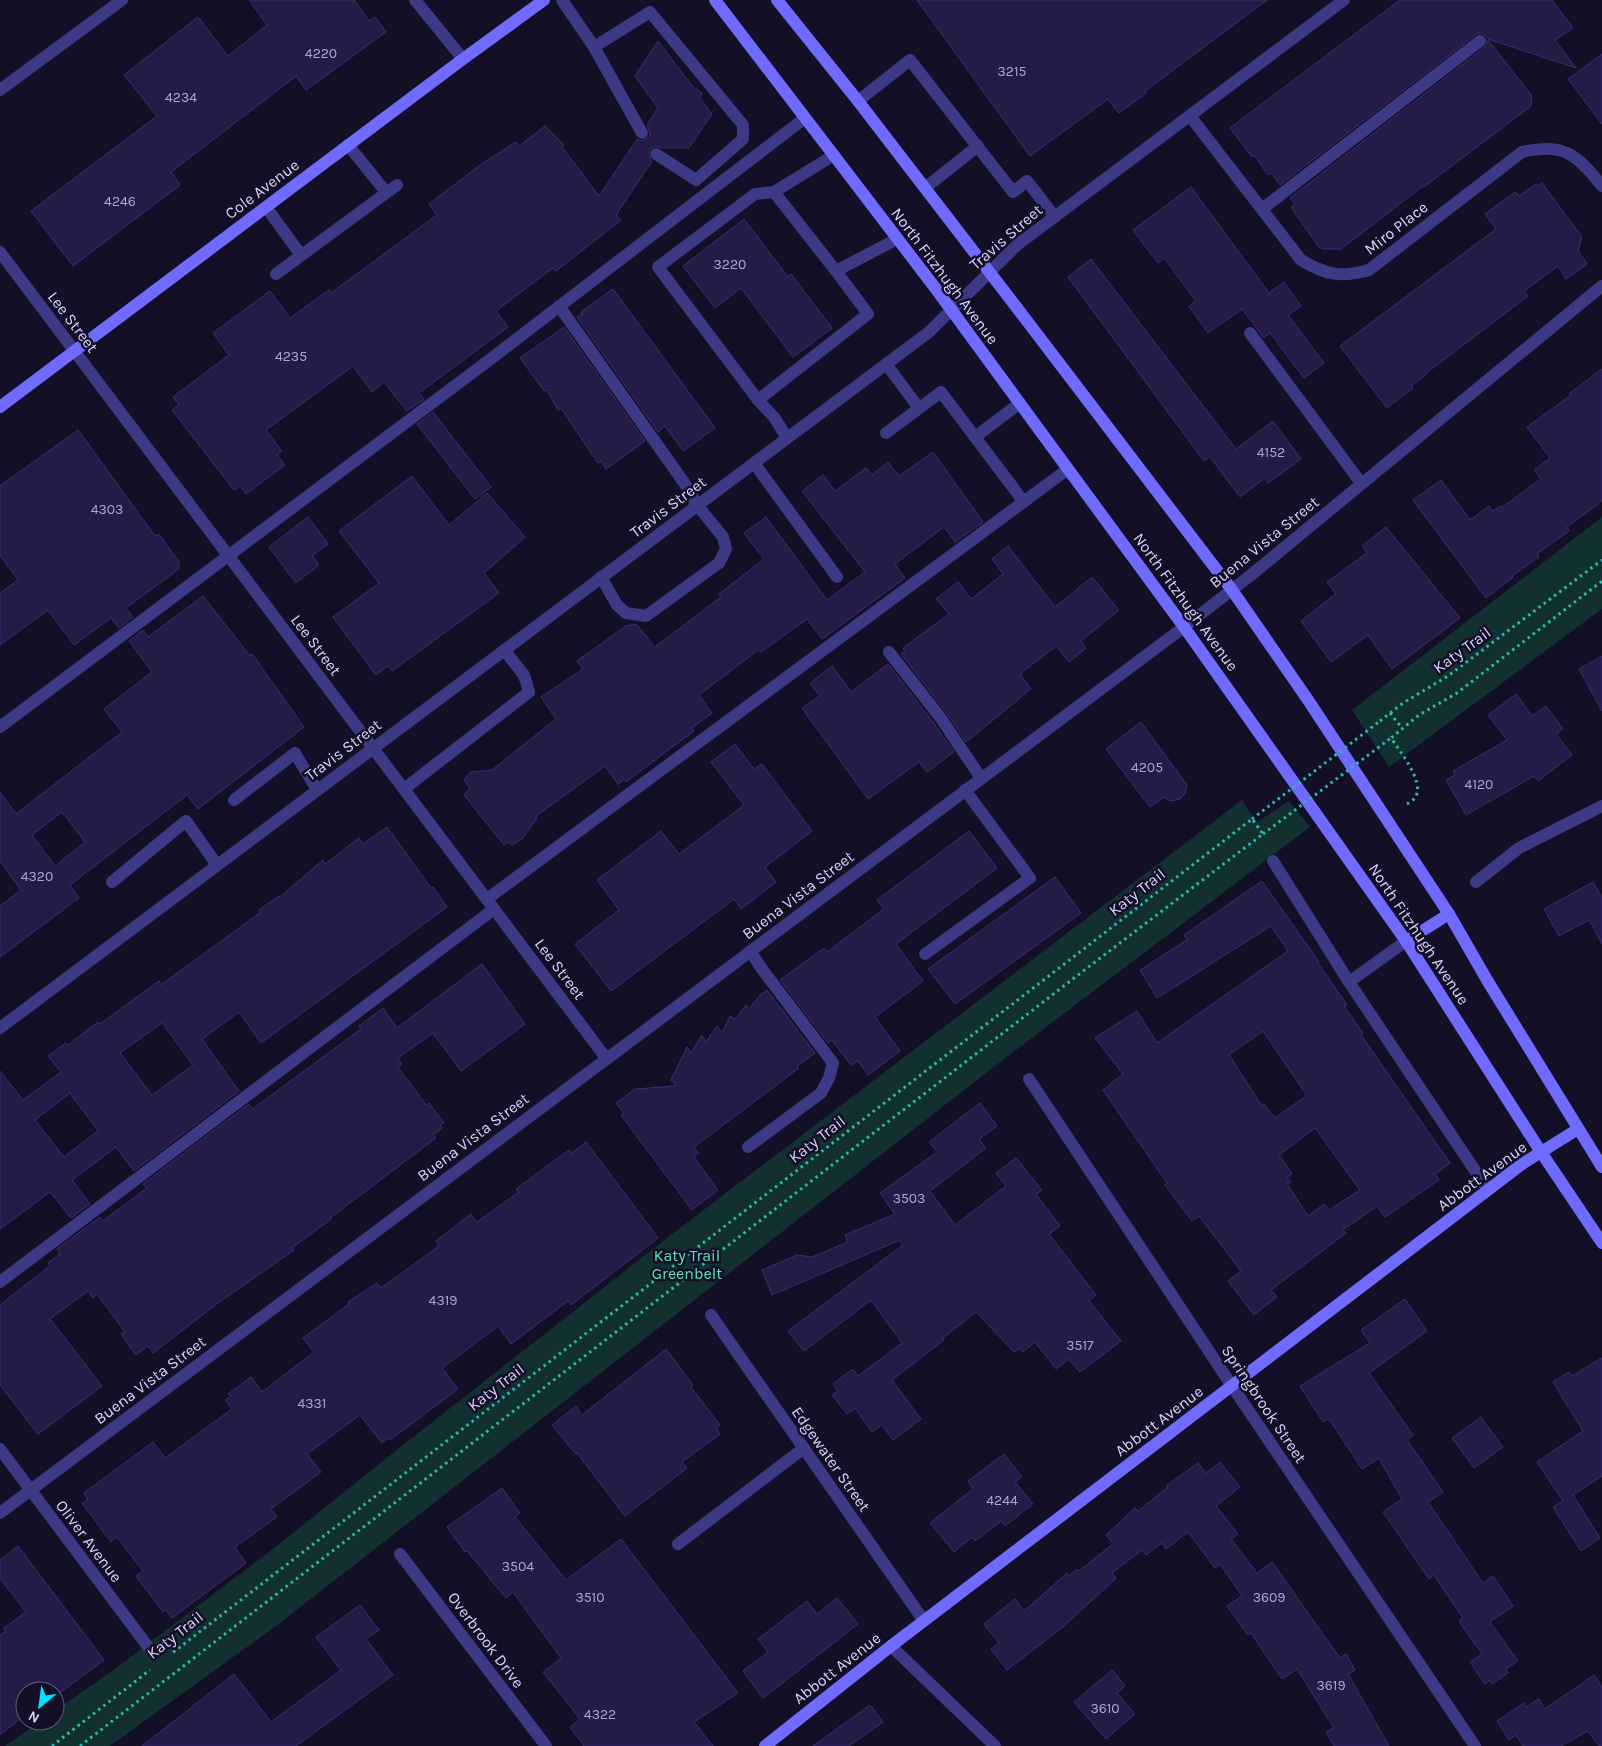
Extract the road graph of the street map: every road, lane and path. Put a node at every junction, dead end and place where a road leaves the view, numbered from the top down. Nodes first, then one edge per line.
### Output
1 (122, 0) edge
2 (416, 0) edge
3 (562, 0) edge
4 (715, 0) edge
5 (778, 0) edge
6 (1340, 1) edge
7 (538, 2) edge
8 (1480, 41) dead end
9 (594, 48) junction
10 (463, 59) junction
11 (0, 90) edge
12 (858, 101) junction
13 (1190, 116) junction
14 (805, 118) junction
15 (642, 133) dead end
16 (348, 145) junction
17 (978, 146) junction
18 (656, 154) dead end
19 (834, 155) junction
20 (1602, 186) edge
21 (925, 188) junction
22 (774, 192) junction
23 (266, 207) junction
24 (1262, 209) junction
25 (1055, 217) junction
26 (897, 239) junction
27 (0, 252) edge
28 (301, 255) junction
29 (836, 271) junction
30 (989, 271) junction
31 (276, 274) dead end
32 (1602, 286) edge
33 (559, 306) junction
34 (951, 310) junction
35 (1250, 333) dead end
36 (74, 350) junction
37 (886, 364) junction
38 (758, 400) junction
39 (1020, 403) junction
40 (0, 407) edge
41 (919, 408) junction
42 (886, 433) dead end
43 (975, 437) junction
44 (788, 438) junction
45 (754, 463) junction
46 (1068, 470) junction
47 (1361, 483) junction
48 (1024, 502) junction
49 (697, 505) junction
50 (228, 555) junction
51 (1602, 560) edge
52 (837, 577) dead end
53 (601, 578) junction
54 (1602, 581) edge
55 (1232, 590) junction
56 (1184, 627) junction
57 (504, 650) junction
58 (890, 652) dead end
59 (1390, 713) junction
60 (0, 727) edge
61 (1402, 728) junction
62 (1391, 738) junction
63 (373, 748) junction
64 (981, 778) junction
65 (404, 789) junction
66 (317, 790) junction
67 (965, 790) junction
68 (234, 800) dead end
69 (1407, 804) dead end
70 (1602, 806) edge
71 (1252, 819) junction
72 (1263, 834) junction
73 (1273, 861) dead end
74 (216, 865) junction
75 (112, 882) dead end
76 (1476, 882) dead end
77 (490, 904) junction
78 (1449, 914) junction
79 (1406, 941) junction
80 (750, 951) junction
81 (925, 954) dead end
82 (1349, 982) junction
83 (0, 1028) edge
84 (606, 1058) junction
85 (1029, 1079) dead end
86 (1578, 1129) junction
87 (748, 1147) dead end
88 (1541, 1152) junction
89 (1602, 1167) edge
90 (1488, 1190) junction
91 (1602, 1243) edge
92 (0, 1282) edge
93 (711, 1315) dead end
94 (1232, 1386) junction
95 (804, 1448) junction
96 (0, 1449) edge
97 (31, 1490) junction
98 (0, 1513) edge
99 (678, 1544) dead end
100 (400, 1554) dead end
101 (924, 1621) junction
102 (891, 1646) junction
103 (152, 1652) dead end
104 (170, 1654) dead end
105 (154, 1667) dead end
106 (52, 1746) edge
107 (80, 1746) edge
108 (546, 1746) edge
109 (764, 1746) edge
110 (995, 1746) edge
111 (1475, 1746) edge

1 - 11 street
2 - 10 street
3 - 9 street
4 - 14 main road, North Fitzhugh Avenue
5 - 12 main road, North Fitzhugh Avenue
6 - 13 street, Travis Street
7 - 10 main road, Cole Avenue
8 - 24 street
9 - 15 street
9 - 18 street
10 - 16 main road, Cole Avenue
12 - 17 street
12 - 21 main road, North Fitzhugh Avenue
13 - 24 street, Miro Place
13 - 25 street, Travis Street
14 - 19 main road, North Fitzhugh Avenue
14 - 33 street
16 - 23 main road, Cole Avenue
16 - 28 street
17 - 21 street
17 - 25 street
19 - 22 street
19 - 26 main road, North Fitzhugh Avenue
20 - 24 street, Miro Place
21 - 30 main road, North Fitzhugh Avenue
22 - 29 street
22 - 38 street
23 - 28 street
23 - 36 main road, Cole Avenue
25 - 30 street, Travis Street
26 - 29 street
26 - 34 main road, North Fitzhugh Avenue
27 - 36 street, Lee Street
28 - 31 street
29 - 38 street
30 - 34 street, Travis Street
30 - 55 main road, North Fitzhugh Avenue
32 - 47 street, Buena Vista Street
33 - 49 street
33 - 50 street
34 - 37 street, Travis Street
34 - 39 main road, North Fitzhugh Avenue
35 - 47 street
36 - 40 main road, Cole Avenue
36 - 50 street, Lee Street
37 - 41 street
37 - 44 street, Travis Street
38 - 44 street
39 - 43 street
39 - 46 main road, North Fitzhugh Avenue
41 - 42 street
41 - 43 street
43 - 48 street
44 - 45 street, Travis Street
45 - 49 street, Travis Street
45 - 52 street
46 - 48 street
46 - 56 main road, North Fitzhugh Avenue
47 - 55 street, Buena Vista Street
48 - 77 street
49 - 53 street, Travis Street
49 - 53 street
50 - 60 street
50 - 63 street, Lee Street
51 - 59 path, Katy Trail
53 - 57 street, Travis Street
54 - 61 path
55 - 56 street, Buena Vista Street
55 - 78 main road, North Fitzhugh Avenue
56 - 64 street, Buena Vista Street
56 - 79 main road, North Fitzhugh Avenue
57 - 63 street, Travis Street
57 - 65 street
58 - 64 street
59 - 61 path
59 - 71 path, Katy Trail, bridge
61 - 62 path
62 - 69 path
62 - 72 path, bridge
63 - 65 street, Lee Street
63 - 66 street, Travis Street
64 - 67 street, Buena Vista Street
65 - 77 street, Lee Street
66 - 68 street
66 - 74 street, Travis Street
67 - 80 street, Buena Vista Street
67 - 81 street
70 - 76 street
71 - 72 path
71 - 104 path, Katy Trail
72 - 107 path
73 - 82 street
74 - 75 street
74 - 83 street, Travis Street
77 - 84 street, Lee Street
77 - 92 street
78 - 79 main road
78 - 86 main road, North Fitzhugh Avenue
79 - 82 street
79 - 88 main road, North Fitzhugh Avenue
80 - 84 street, Buena Vista Street
80 - 87 street
82 - 90 street
84 - 97 street, Buena Vista Street
85 - 94 street, Springbrook Street
86 - 88 main road, Abbott Avenue
86 - 89 main road, North Fitzhugh Avenue
88 - 90 main road, Abbott Avenue
88 - 91 main road, North Fitzhugh Avenue
90 - 94 main road, Abbott Avenue
93 - 95 street, Edgewater Street
94 - 101 main road, Abbott Avenue
94 - 111 street, Springbrook Street
95 - 99 street
95 - 101 street, Edgewater Street
96 - 97 street, Oliver Avenue
97 - 98 street, Buena Vista Street
97 - 103 street, Oliver Avenue
100 - 108 street, Overbrook Drive
101 - 102 main road, Abbott Avenue
102 - 109 main road, Abbott Avenue
102 - 110 street
105 - 106 path, Katy Trail

